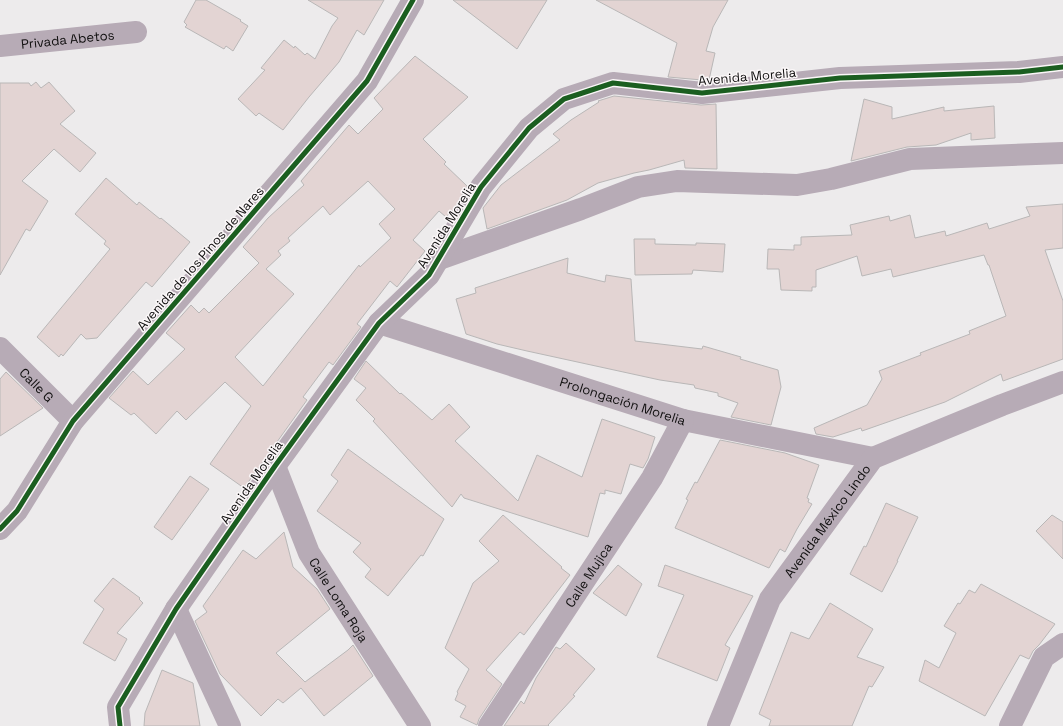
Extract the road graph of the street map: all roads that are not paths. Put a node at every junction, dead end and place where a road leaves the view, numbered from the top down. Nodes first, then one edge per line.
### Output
1 (413, 0) edge
2 (136, 32) dead end
3 (0, 46) edge
4 (1063, 67) edge
5 (1063, 153) edge
6 (439, 259) junction
7 (379, 323) junction
8 (0, 348) edge
9 (1063, 382) edge
10 (683, 420) junction
11 (73, 421) junction
12 (873, 458) junction
13 (275, 466) junction
14 (0, 529) edge
15 (176, 609) junction
16 (1063, 644) edge
17 (120, 726) edge
18 (230, 726) edge
19 (420, 726) edge
20 (489, 726) edge
21 (718, 726) edge
22 (1010, 726) edge

1 - 11 street, Avenida de los Pinos de Nares
2 - 3 street, Privada Abetos
4 - 6 street, Avenida Morelia
5 - 6 street
6 - 7 street, Avenida Morelia
7 - 10 street, Prolongación Morelia
7 - 13 street, Avenida Morelia
8 - 11 street, Calle G
9 - 12 street, Avenida México Lindo
10 - 12 street, Prolongación Morelia
10 - 20 street, Calle Mujica
11 - 14 street, Avenida de los Pinos de Nares
12 - 21 street, Avenida México Lindo
13 - 15 street, Avenida Morelia
13 - 19 street, Calle Loma Roja
15 - 17 street, Avenida Morelia
15 - 18 street
16 - 22 street

